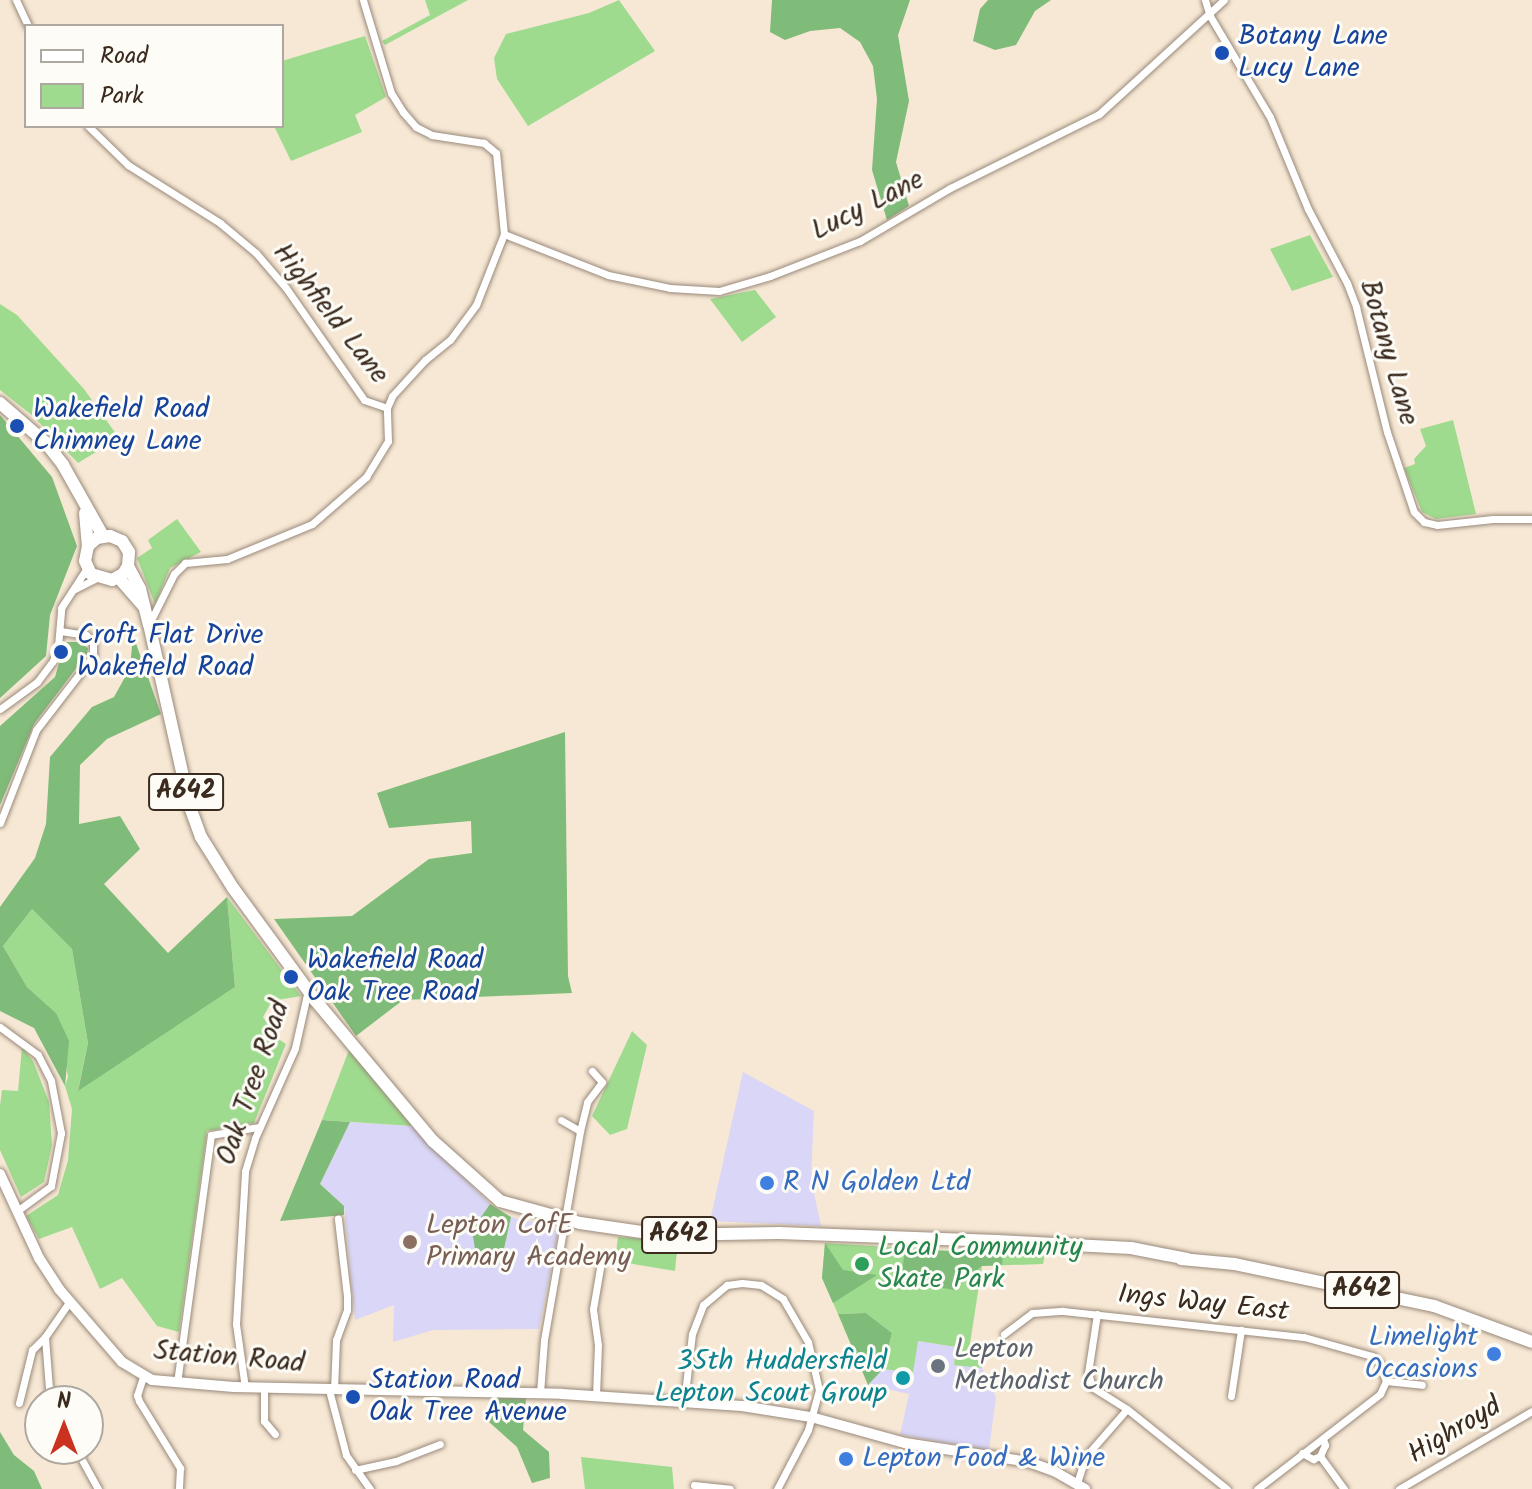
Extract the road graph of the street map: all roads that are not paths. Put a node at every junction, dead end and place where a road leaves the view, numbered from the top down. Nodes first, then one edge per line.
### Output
1 (16, 0) edge
2 (363, 0) edge
3 (1205, 0) edge
4 (1224, 0) edge
5 (1210, 16) junction
6 (27, 24) edge
7 (90, 128) edge
8 (504, 234) junction
9 (0, 403) edge
10 (387, 408) junction
11 (84, 506) junction
12 (1532, 519) edge
13 (103, 536) junction
14 (88, 546) junction
15 (128, 566) junction
16 (87, 568) junction
17 (97, 578) junction
18 (119, 578) junction
19 (73, 590) junction
20 (144, 607) junction
21 (149, 624) junction
22 (60, 631) junction
23 (0, 709) edge
24 (0, 823) edge
25 (10, 827) dead end
26 (309, 987) junction
27 (0, 1027) edge
28 (592, 1071) dead end
29 (561, 1120) dead end
30 (259, 1127) junction
31 (580, 1131) junction
32 (0, 1174) edge
33 (17, 1211) junction
34 (338, 1219) dead end
35 (574, 1222) junction
36 (600, 1268) dead end
37 (70, 1301) junction
38 (1097, 1314) junction
39 (1241, 1330) junction
40 (1004, 1334) dead end
41 (45, 1337) junction
42 (1532, 1342) edge
43 (143, 1377) junction
44 (1386, 1381) junction
45 (177, 1383) junction
46 (49, 1385) edge
47 (1422, 1385) dead end
48 (245, 1388) junction
49 (264, 1388) junction
50 (331, 1390) junction
51 (540, 1393) junction
52 (596, 1396) junction
53 (1231, 1396) dead end
54 (684, 1402) junction
55 (19, 1403) dead end
56 (1127, 1409) junction
57 (1532, 1411) edge
58 (811, 1417) junction
59 (275, 1434) dead end
60 (1323, 1439) junction
61 (440, 1444) dead end
62 (1302, 1453) junction
63 (1320, 1456) junction
64 (85, 1465) edge
65 (355, 1470) junction
66 (694, 1485) dead end
67 (1081, 1486) edge
68 (98, 1489) edge
69 (179, 1489) edge
70 (370, 1489) edge
71 (730, 1489) edge
72 (777, 1489) edge
73 (1227, 1489) edge
74 (1257, 1489) edge
75 (1344, 1489) edge
76 (1399, 1489) edge

1 - 6 street
2 - 8 street
3 - 5 street, Botany Lane
4 - 5 street, Lucy Lane
5 - 8 street, Lucy Lane
5 - 12 street, Botany Lane
7 - 10 street, Highfield Lane
8 - 10 street
9 - 11 highway, A642
10 - 21 street
11 - 13 highway, A642
11 - 14 highway, A642
13 - 14 highway
13 - 15 highway, A642
14 - 16 highway, A642
15 - 18 highway
15 - 20 highway, A642
16 - 17 highway
16 - 19 street
17 - 18 highway
17 - 19 street
18 - 20 highway
19 - 22 street
20 - 21 highway, A642
21 - 26 highway, A642
22 - 23 street
22 - 24 street
24 - 25 street
26 - 30 street, Oak Tree Road
26 - 35 highway, A642
27 - 33 street
28 - 31 street
29 - 31 street
30 - 45 street
30 - 48 street, Oak Tree Road
31 - 35 street
32 - 33 street, Station Road
33 - 37 street, Station Road
34 - 50 street
35 - 42 highway, A642
35 - 51 street
36 - 52 street
37 - 41 street
37 - 43 street, Station Road
38 - 39 street, Ings Way East
38 - 40 street
38 - 56 street, Ings Way East
39 - 44 street, Ings Way East
39 - 53 street
41 - 46 street
41 - 55 street
43 - 45 street, Station Road
43 - 69 street
44 - 47 street
44 - 60 street
45 - 48 street, Station Road
48 - 49 street, Station Road
49 - 50 street, Station Road
49 - 59 street
50 - 51 street, Station Road
50 - 65 street
51 - 52 street, Station Road
52 - 54 street, Station Road
54 - 58 street, Station Road
54 - 58 street
56 - 67 street
56 - 73 street, Ings Way East
57 - 76 street, Highroyd
58 - 67 street, Station Road
58 - 72 street
60 - 62 street
60 - 63 street
61 - 65 street
62 - 63 street
62 - 74 street
63 - 75 street
64 - 68 street
65 - 70 street
66 - 71 street

